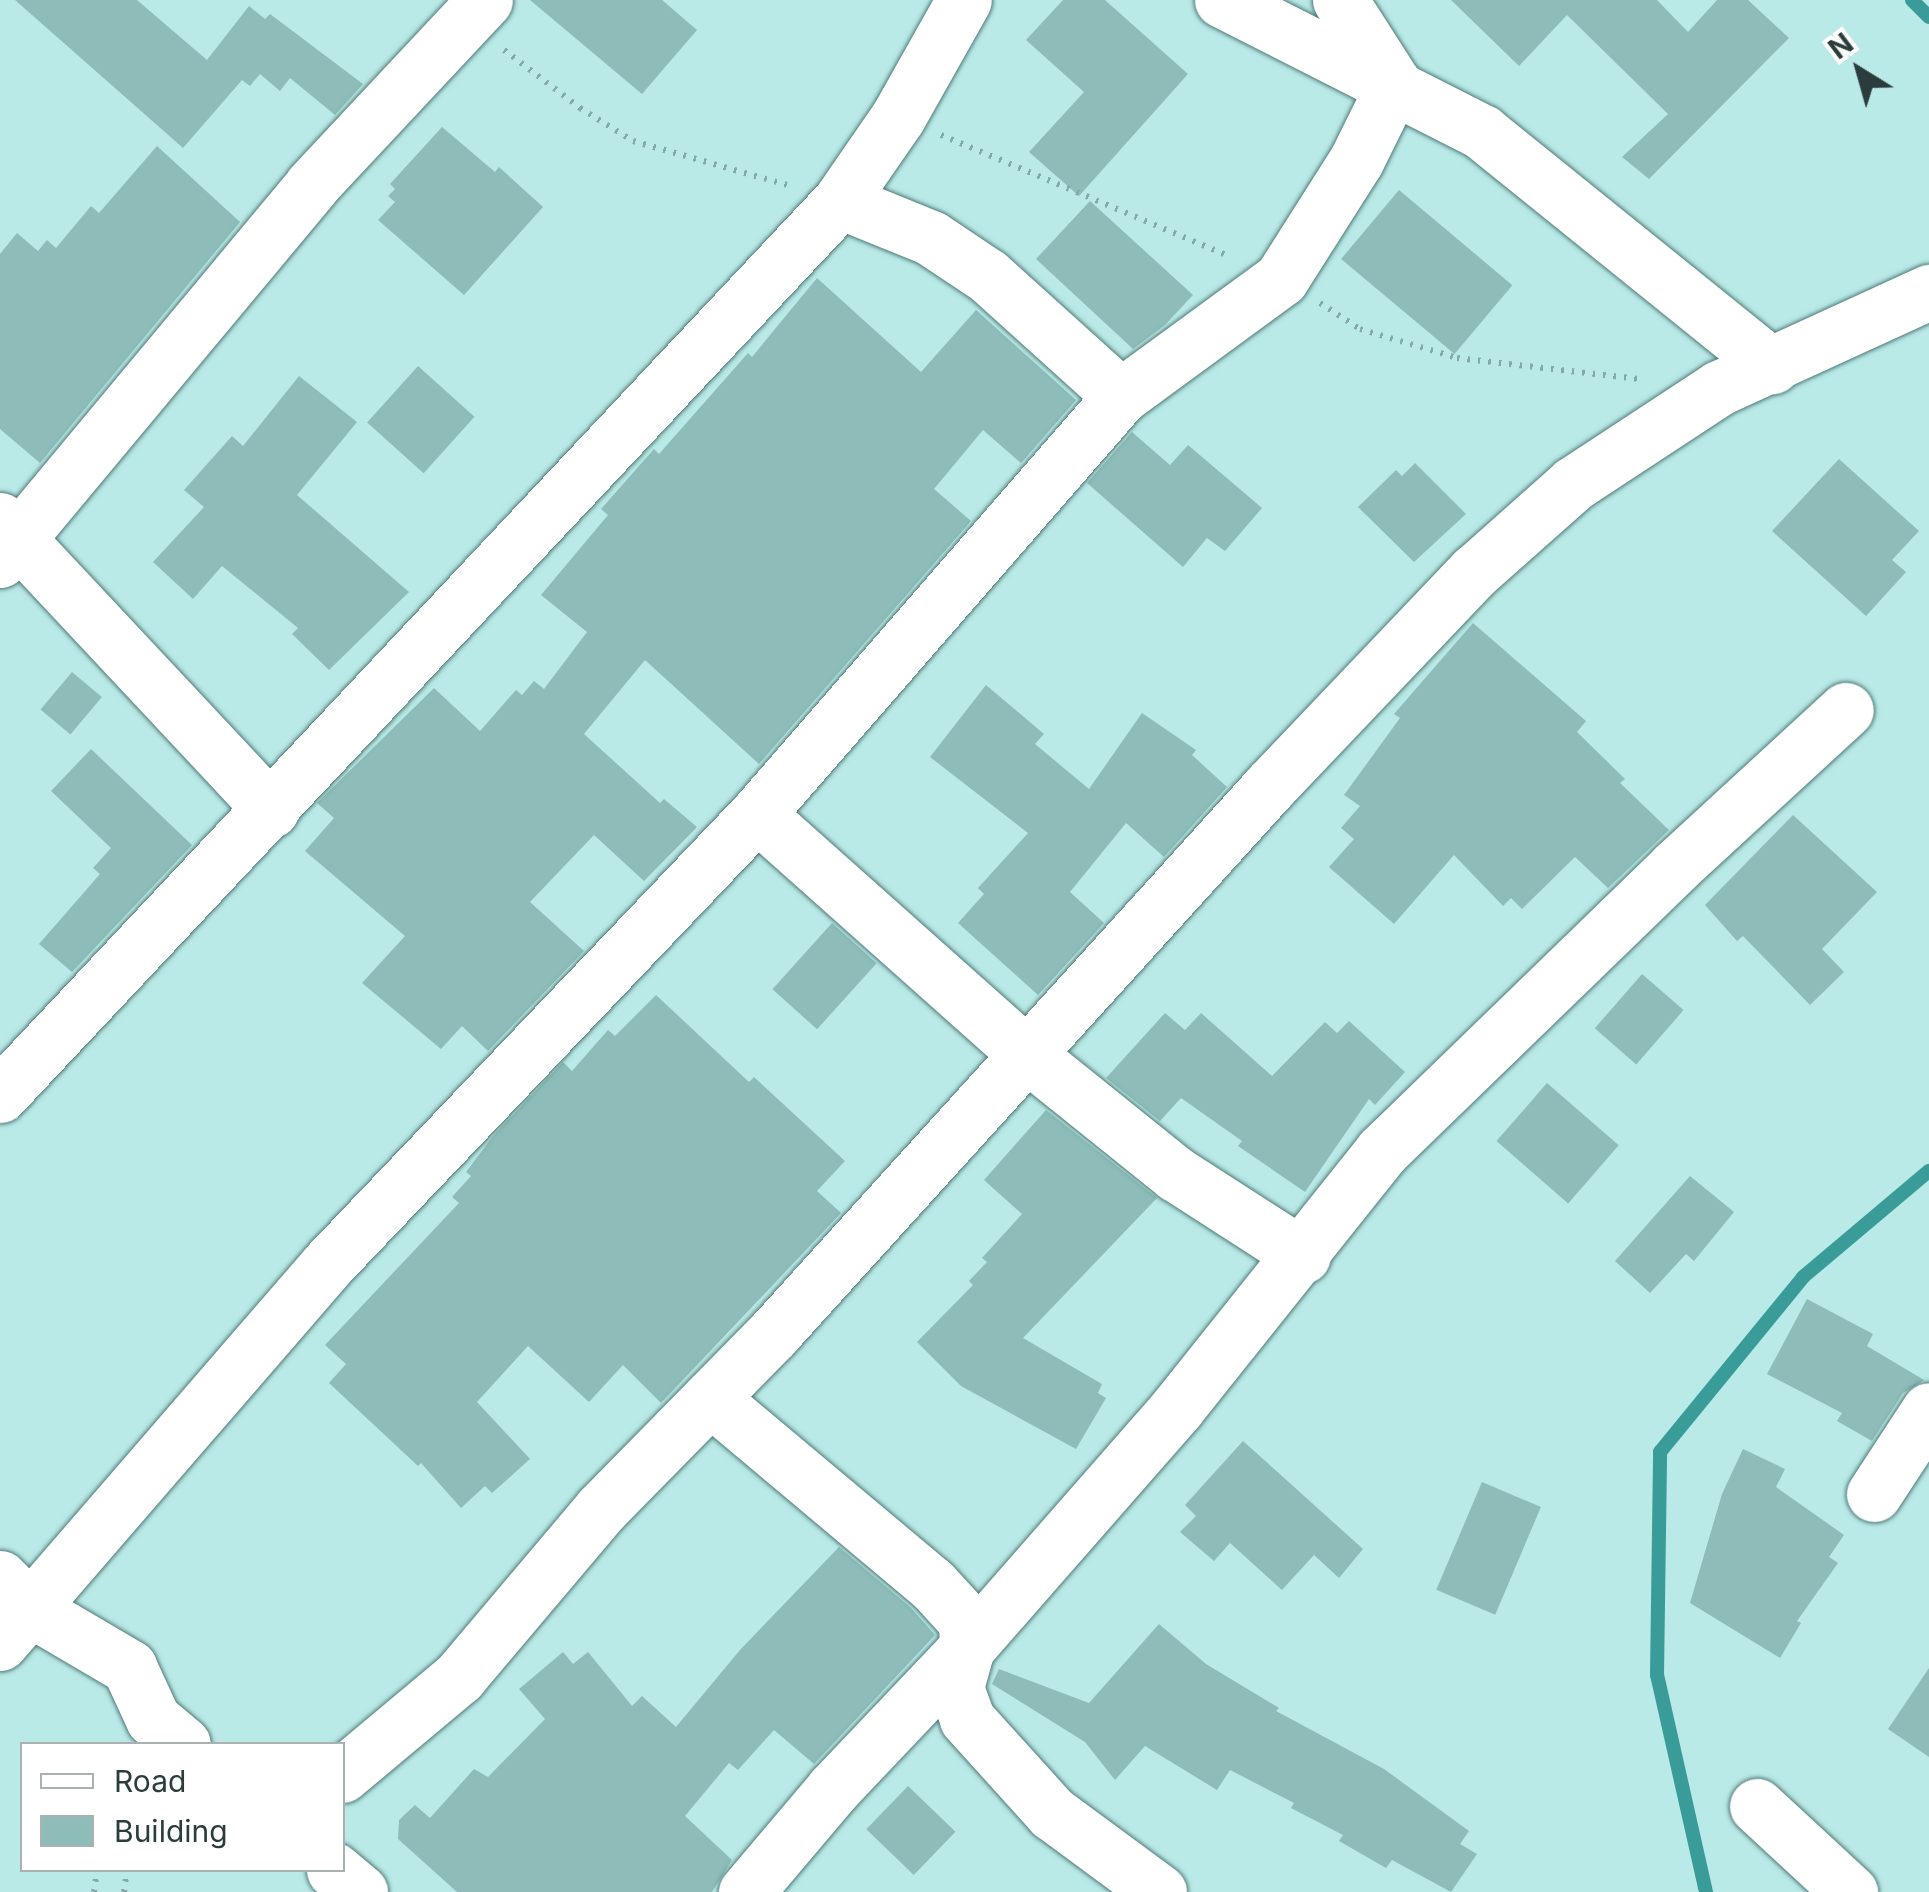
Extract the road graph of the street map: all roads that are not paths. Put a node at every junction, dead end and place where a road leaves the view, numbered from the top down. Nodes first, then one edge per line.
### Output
1 (964, 0) edge
2 (1222, 0) edge
3 (1340, 0) edge
4 (475, 10) edge
5 (1394, 84) junction
6 (840, 201) junction
7 (1929, 292) edge
8 (1772, 366) junction
9 (1121, 396) junction
10 (7, 540) edge
11 (1846, 710) dead end
12 (271, 810) junction
13 (756, 814) junction
14 (1029, 1056) junction
15 (0, 1094) edge
16 (1303, 1256) junction
17 (710, 1398) junction
18 (1929, 1410) edge
19 (1874, 1494) dead end
20 (11, 1610) edge
21 (967, 1648) junction
22 (181, 1742) edge
23 (345, 1772) edge
24 (1757, 1806) dead end
25 (336, 1872) edge
26 (360, 1892) edge
27 (746, 1892) edge
28 (1158, 1892) edge
29 (1850, 1892) edge

1 - 6 street
2 - 5 street
3 - 5 street
4 - 10 street
5 - 8 street
5 - 9 street
6 - 9 street
6 - 12 street
7 - 8 street
8 - 14 street
9 - 13 street
10 - 12 street
11 - 16 street
12 - 15 street
13 - 14 street
13 - 20 street
14 - 16 street
14 - 17 street
16 - 21 street
17 - 21 street
17 - 23 street
18 - 19 street
20 - 22 street
21 - 27 street
21 - 28 street
24 - 29 street
25 - 26 street

